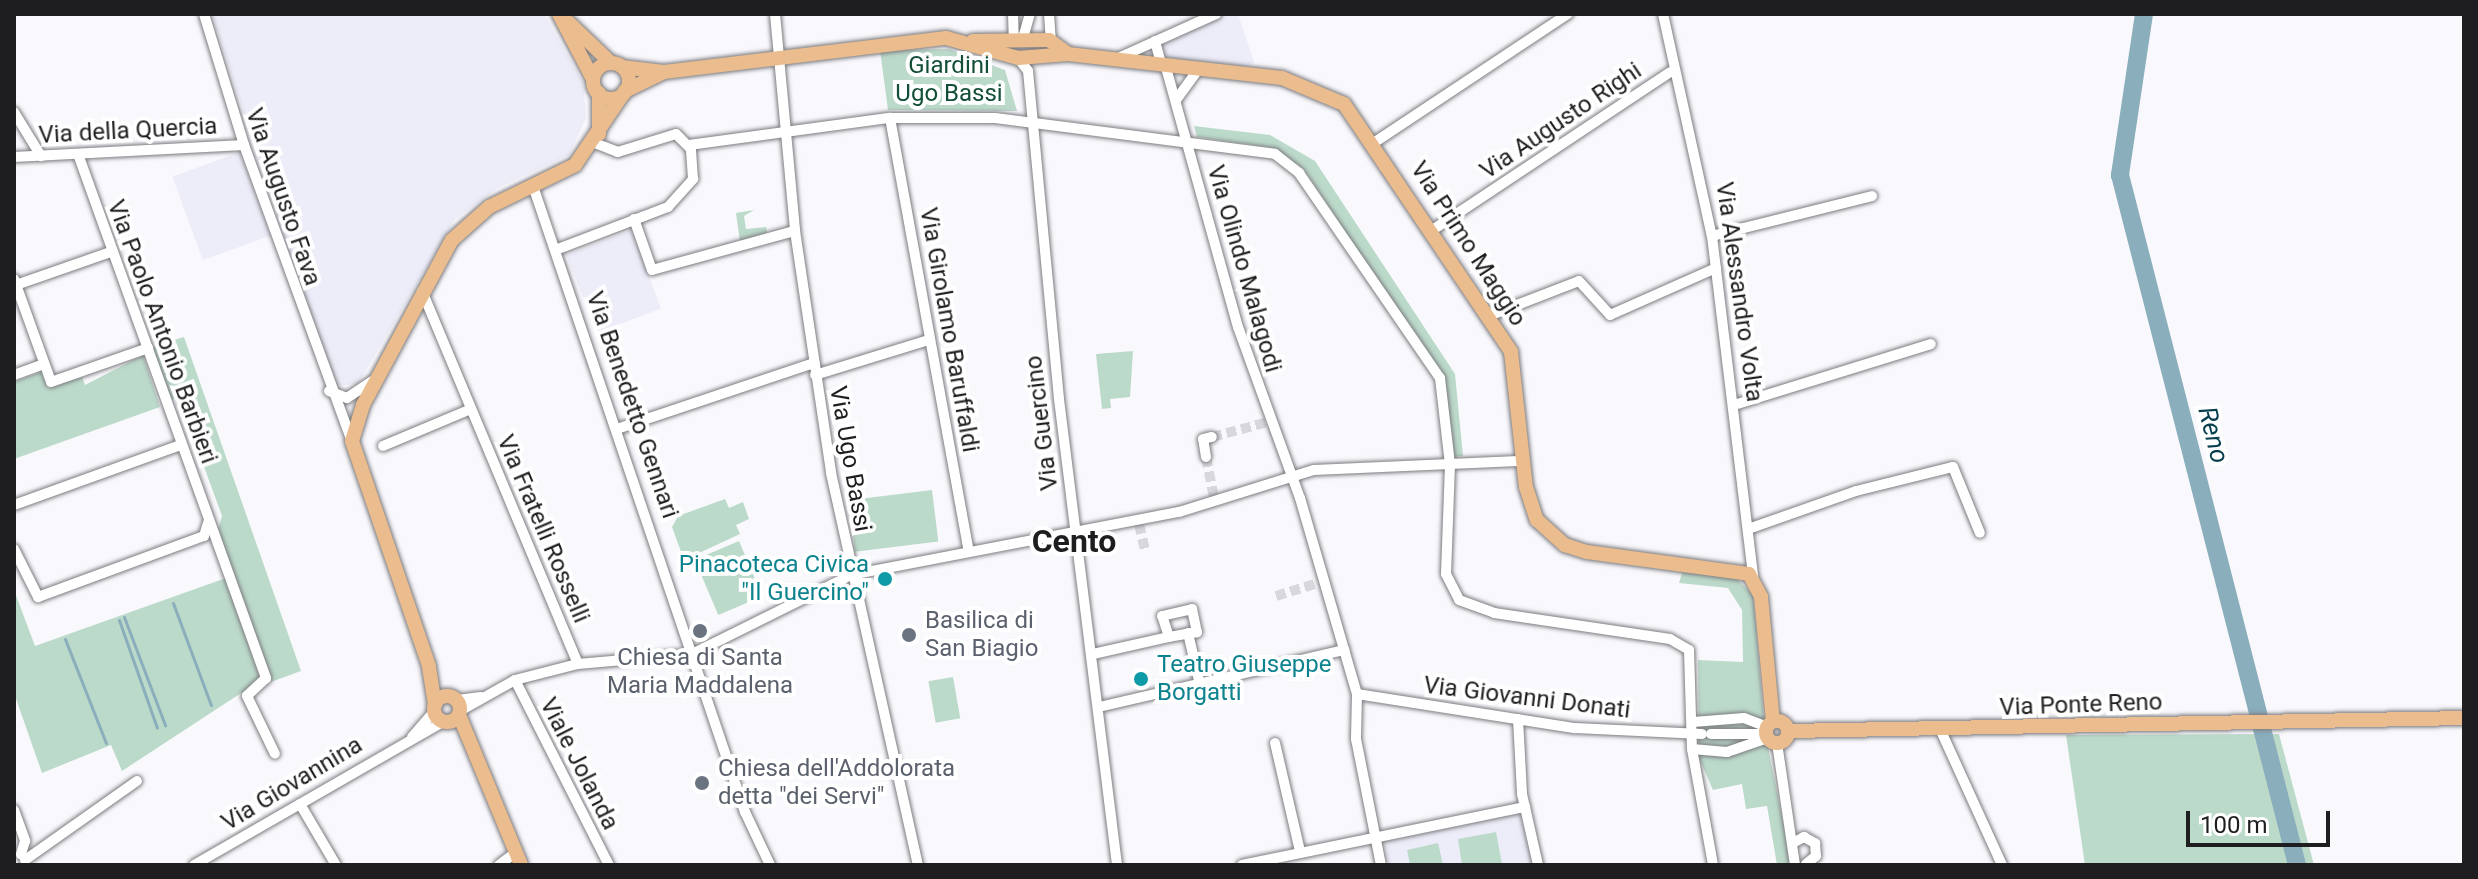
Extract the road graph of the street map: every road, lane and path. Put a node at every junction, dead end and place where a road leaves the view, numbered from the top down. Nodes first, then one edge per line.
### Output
1 (204, 14) edge
2 (560, 14) edge
3 (775, 14) edge
4 (1013, 14) edge
5 (1030, 14) edge
6 (1049, 14) edge
7 (1216, 14) edge
8 (1568, 14) edge
9 (1663, 14) edge
10 (1019, 38) junction
11 (1155, 41) junction
12 (972, 42) junction
13 (1054, 51) junction
14 (776, 54) junction
15 (1014, 56) junction
16 (1116, 59) junction
17 (1163, 64) junction
18 (617, 65) junction
19 (1199, 68) junction
20 (1028, 71) junction
21 (664, 72) junction
22 (1670, 72) dead end
23 (596, 86) junction
24 (625, 91) junction
25 (1176, 100) junction
26 (14, 112) edge
27 (890, 118) junction
28 (1031, 119) junction
29 (784, 135) junction
30 (597, 139) junction
31 (1186, 139) junction
32 (1375, 142) junction
33 (244, 145) junction
34 (689, 145) junction
35 (78, 154) junction
36 (41, 156) junction
37 (14, 157) edge
38 (533, 186) junction
39 (1872, 196) dead end
40 (634, 219) junction
41 (1434, 229) junction
42 (795, 231) junction
43 (1712, 236) junction
44 (558, 249) junction
45 (111, 252) junction
46 (1716, 268) junction
47 (15, 282) edge
48 (422, 291) junction
49 (1491, 315) junction
50 (929, 340) junction
51 (1931, 344) dead end
52 (148, 348) junction
53 (814, 363) junction
54 (44, 364) junction
55 (14, 375) edge
56 (815, 375) junction
57 (378, 376) junction
58 (329, 391) junction
59 (1734, 405) junction
60 (471, 409) junction
61 (620, 428) junction
62 (1212, 437) dead end
63 (352, 441) junction
64 (181, 445) junction
65 (383, 446) dead end
66 (1206, 457) tunnel mouth
67 (1524, 461) junction
68 (1450, 465) junction
69 (1291, 482) junction
70 (14, 505) edge
71 (208, 523) junction
72 (1751, 528) junction
73 (1074, 529) junction
74 (1980, 533) dead end
75 (968, 548) junction
76 (14, 549) edge
77 (851, 575) junction
78 (1753, 577) junction
79 (1188, 633) junction
80 (1169, 637) junction
81 (1344, 650) junction
82 (692, 654) junction
83 (1093, 654) junction
84 (578, 664) junction
85 (515, 680) junction
86 (1200, 685) junction
87 (1357, 694) junction
88 (1099, 707) junction
89 (448, 710) junction
90 (2464, 718) edge
91 (1518, 719) junction
92 (1693, 722) junction
93 (1941, 731) junction
94 (1769, 733) junction
95 (1702, 734) junction
96 (1275, 743) dead end
97 (1692, 749) junction
98 (275, 754) dead end
99 (137, 781) dead end
100 (300, 804) junction
101 (1525, 807) junction
102 (14, 810) edge
103 (1790, 818) junction
104 (1374, 832) junction
105 (1804, 837) junction
106 (1793, 843) junction
107 (1300, 851) junction
108 (23, 856) edge
109 (518, 859) edge
110 (1808, 863) edge
111 (194, 865) edge
112 (336, 865) edge
113 (499, 865) edge
114 (609, 865) edge
115 (770, 865) edge
116 (918, 865) edge
117 (1117, 865) edge
118 (1242, 865) edge
119 (1381, 865) edge
120 (1538, 865) edge
121 (1713, 865) edge
122 (2002, 865) edge

1 - 33 street, Via Augusto Fava
2 - 18 main road
2 - 23 main road
3 - 14 street, Via Ugo Bassi
4 - 10 street
5 - 10 street
6 - 13 street
7 - 11 street
8 - 32 street
9 - 43 street, Via Alessandro Volta
10 - 12 main road
10 - 13 main road
10 - 15 main road
11 - 16 street
11 - 17 street, Via Olindo Malagodi
12 - 14 main road
12 - 15 main road
13 - 15 main road
13 - 16 main road, Via Primo Maggio
13 - 20 street
14 - 21 main road
14 - 29 street, Via Ugo Bassi
15 - 20 street
16 - 17 main road, Via Primo Maggio
17 - 19 main road, Via Primo Maggio
17 - 25 street, Via Olindo Malagodi
18 - 21 main road
18 - 23 main road
18 - 24 main road
19 - 25 street
19 - 32 main road, Via Primo Maggio
20 - 28 street, Via Guercino
21 - 24 main road
22 - 41 street, Via Augusto Righi
23 - 24 main road
23 - 30 main road
24 - 30 main road
25 - 31 street, Via Olindo Malagodi
26 - 36 street
27 - 28 street
27 - 29 street
27 - 50 street, Via Girolamo Baruffaldi
28 - 31 street
28 - 73 street, Via Guercino
29 - 34 street
29 - 42 street, Via Ugo Bassi
30 - 34 street
30 - 38 main road
31 - 68 street
31 - 69 street, Via Olindo Malagodi
32 - 41 main road, Via Primo Maggio
33 - 35 street, Via della Quercia
33 - 58 street, Via Augusto Fava
34 - 40 street
35 - 36 street, Via della Quercia
35 - 45 street, Via Paolo Antonio Barbieri
36 - 37 street, Via della Quercia
38 - 44 street, Via Benedetto Gennari
38 - 48 main road
39 - 43 street
40 - 42 street
40 - 44 street
41 - 49 main road, Via Primo Maggio
42 - 53 street, Via Ugo Bassi
43 - 46 street, Via Alessandro Volta
44 - 61 street, Via Benedetto Gennari
45 - 47 street
45 - 52 street, Via Paolo Antonio Barbieri
46 - 49 street
46 - 59 street, Via Alessandro Volta
47 - 54 street
48 - 57 main road
48 - 60 street, Via Fratelli Rosselli
49 - 67 main road, Via Primo Maggio
50 - 56 street
50 - 75 street, Via Girolamo Baruffaldi
51 - 59 street
52 - 54 street
52 - 64 street, Via Paolo Antonio Barbieri
53 - 56 street, Via Ugo Bassi
53 - 61 street
54 - 55 street
56 - 77 street, Via Ugo Bassi
57 - 58 street
57 - 63 main road
58 - 63 street, Via Augusto Fava
59 - 72 street, Via Alessandro Volta
60 - 65 street
60 - 84 street, Via Fratelli Rosselli
61 - 82 street, Via Benedetto Gennari
62 - 66 street
63 - 89 main road
64 - 70 street
64 - 71 street, Via Paolo Antonio Barbieri
67 - 68 street
67 - 78 main road, Via Primo Maggio
68 - 69 street
68 - 92 street
69 - 73 street
69 - 81 street, Via Olindo Malagodi
71 - 76 street
71 - 98 street, Via Paolo Antonio Barbieri
72 - 74 street
72 - 78 street, Via Alessandro Volta
73 - 75 street
73 - 83 street, Via Guercino
75 - 77 street
77 - 82 street
77 - 116 street, Via Ugo Bassi
78 - 94 main road
79 - 80 street
79 - 80 street
79 - 86 street
80 - 83 street
81 - 86 street
81 - 87 street, Via Olindo Malagodi
82 - 84 street, Via Giovannina
82 - 115 street, Via Benedetto Gennari
83 - 88 street, Via Guercino
84 - 85 street, Via Giovannina
85 - 89 street, Via Giovannina
85 - 114 street, Viale Jolanda
86 - 88 street
87 - 91 street, Via Giovanni Donati
87 - 104 street, Via Olindo Malagodi
88 - 117 street, Via Guercino
89 - 100 street, Via Giovannina
89 - 109 main road
90 - 93 main road, Via Ponte Reno
91 - 95 street, Via Giovanni Donati
91 - 101 street
92 - 94 street
92 - 95 street
93 - 94 main road, Via Ponte Reno
93 - 122 street
94 - 95 street, Via Giovanni Donati
94 - 97 street
94 - 103 street
95 - 97 street
96 - 107 street
97 - 121 street
99 - 108 street
100 - 111 street, Via Giovannina
100 - 112 street
101 - 104 street
101 - 120 street
102 - 108 street
103 - 105 street
103 - 106 street
104 - 107 street
104 - 119 street, Via Olindo Malagodi
105 - 106 street
105 - 110 street
106 - 110 street
107 - 118 street
109 - 113 street

